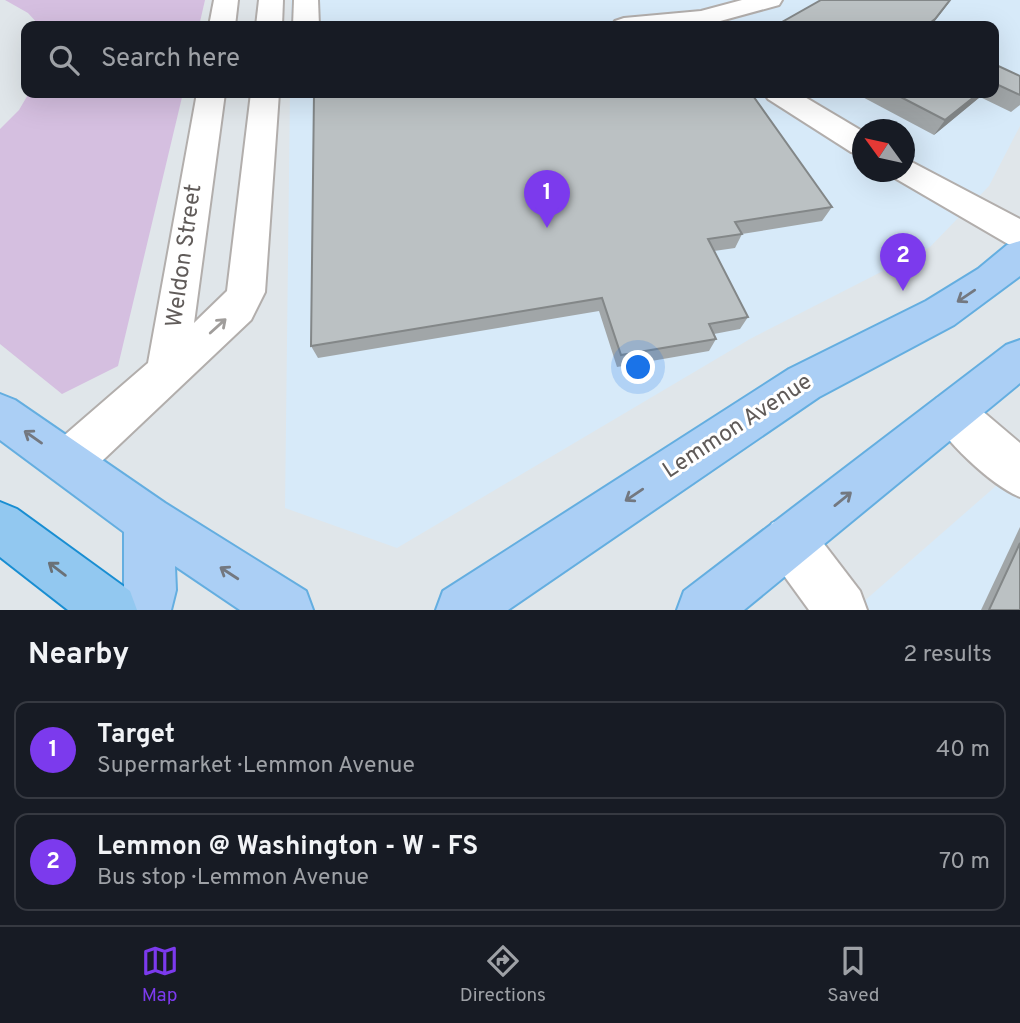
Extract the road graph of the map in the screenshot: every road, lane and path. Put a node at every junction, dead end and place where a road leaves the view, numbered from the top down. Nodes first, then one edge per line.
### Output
1 (226, 0) edge
2 (271, 0) edge
3 (306, 0) edge
4 (770, 0) edge
5 (223, 21) edge
6 (269, 21) edge
7 (306, 21) edge
8 (709, 21) edge
9 (210, 98) edge
10 (265, 98) edge
11 (786, 98) edge
12 (262, 132) junction
13 (852, 138) edge
14 (203, 141) junction
15 (915, 175) edge
16 (1020, 234) edge
17 (1020, 255) edge
18 (1020, 358) edge
19 (167, 372) junction
20 (953, 412) junction
21 (0, 414) edge
22 (68, 462) junction
23 (1020, 474) edge
24 (148, 520) junction
25 (0, 526) edge
26 (782, 547) junction
27 (135, 603) edge
28 (286, 610) edge
29 (461, 610) edge
30 (703, 610) edge
31 (738, 610) edge
32 (841, 610) edge

1 - 5 street
2 - 6 street
3 - 7 street
4 - 8 street
9 - 14 street, Weldon Street
10 - 12 street, Weldon Street
11 - 13 street
12 - 14 street
19 -> 12 street, Weldon Street
14 - 19 street, Weldon Street
15 - 16 street
17 -> 29 main road, Lemmon Avenue
18 - 20 main road
19 - 22 street, Weldon Street
20 - 23 street
26 -> 20 main road
22 -> 21 main road
22 - 24 main road
24 - 27 main road
28 -> 24 main road
27 -> 25 highway
26 - 30 main road
26 - 31 main road
26 - 32 street

